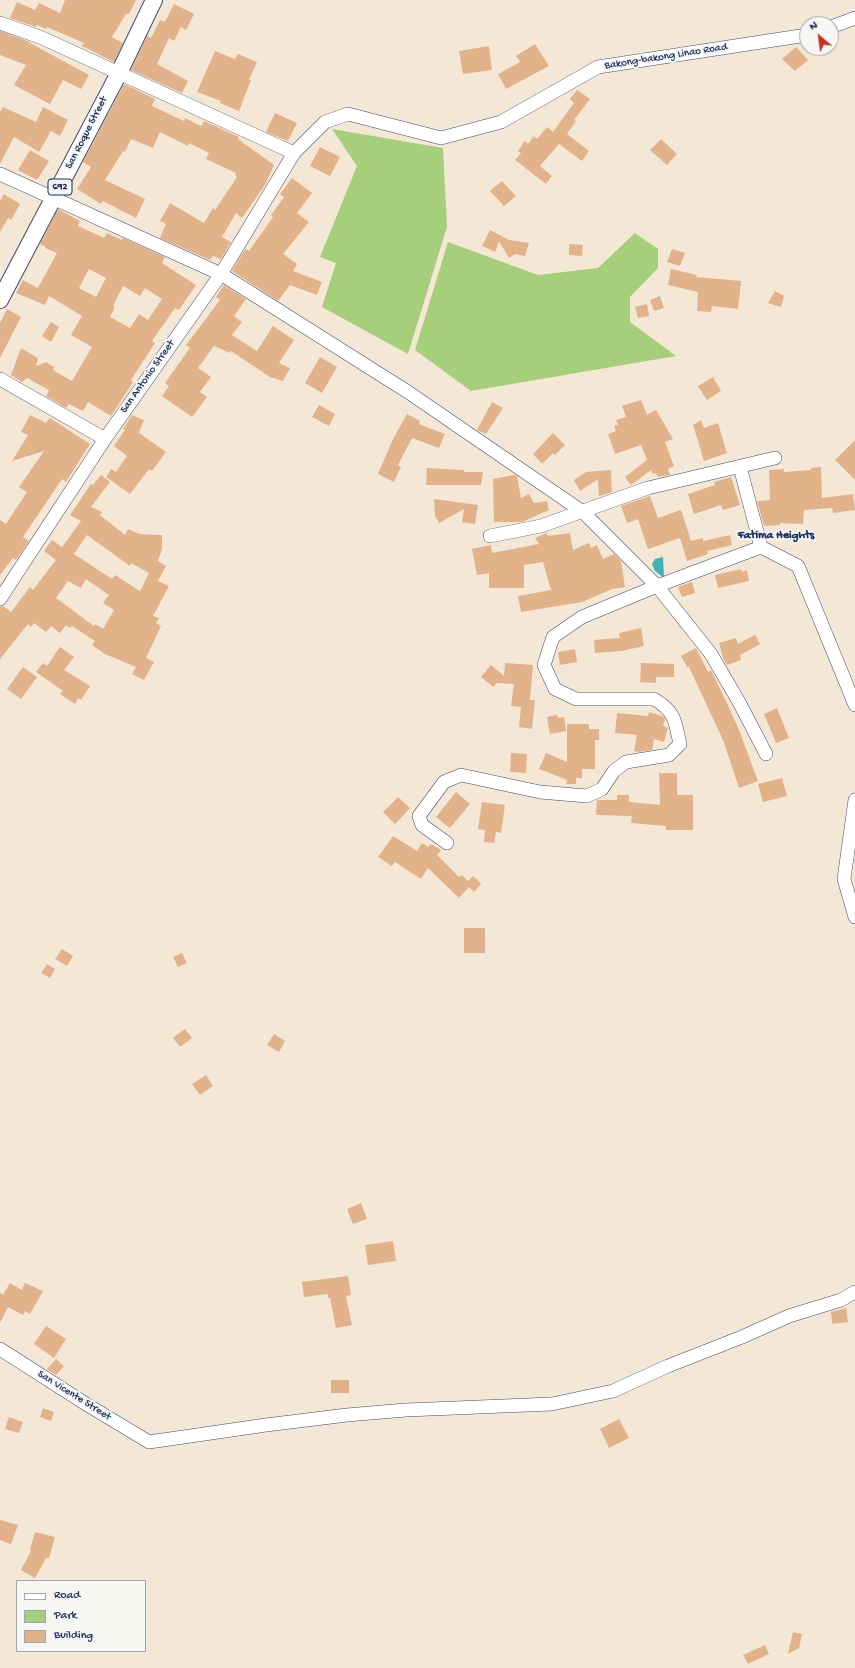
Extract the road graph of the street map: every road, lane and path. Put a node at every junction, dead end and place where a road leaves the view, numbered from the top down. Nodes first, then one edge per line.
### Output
1 (154, 0) edge
2 (855, 18) edge
3 (0, 23) edge
4 (839, 23) edge
5 (799, 36) edge
6 (119, 73) junction
7 (294, 153) junction
8 (0, 174) edge
9 (54, 198) junction
10 (221, 274) junction
11 (0, 300) edge
12 (0, 379) edge
13 (105, 439) junction
14 (775, 458) dead end
15 (740, 467) junction
16 (583, 512) junction
17 (490, 536) dead end
18 (761, 547) junction
19 (658, 586) junction
20 (0, 599) edge
21 (855, 705) edge
22 (766, 754) dead end
23 (855, 800) edge
24 (447, 843) dead end
25 (855, 917) edge
26 (855, 1292) edge
27 (0, 1349) edge

1 - 6 main road, 692
2 - 4 street
3 - 6 street
5 - 7 street, Bakong-bakong Linao Road
6 - 7 street
6 - 9 main road, San Roque Street / 692
7 - 10 street, San Antonio Street
8 - 9 street
9 - 10 street
9 - 11 main road, San Roque Street / 692
10 - 13 street, San Antonio Street
10 - 16 street
12 - 13 street
13 - 20 street, San Antonio Street
14 - 15 street
15 - 16 street
15 - 18 street
16 - 17 street
16 - 19 street
18 - 19 street
18 - 21 street
19 - 22 street
19 - 24 street
23 - 25 street
26 - 27 street, San Vicente Street

